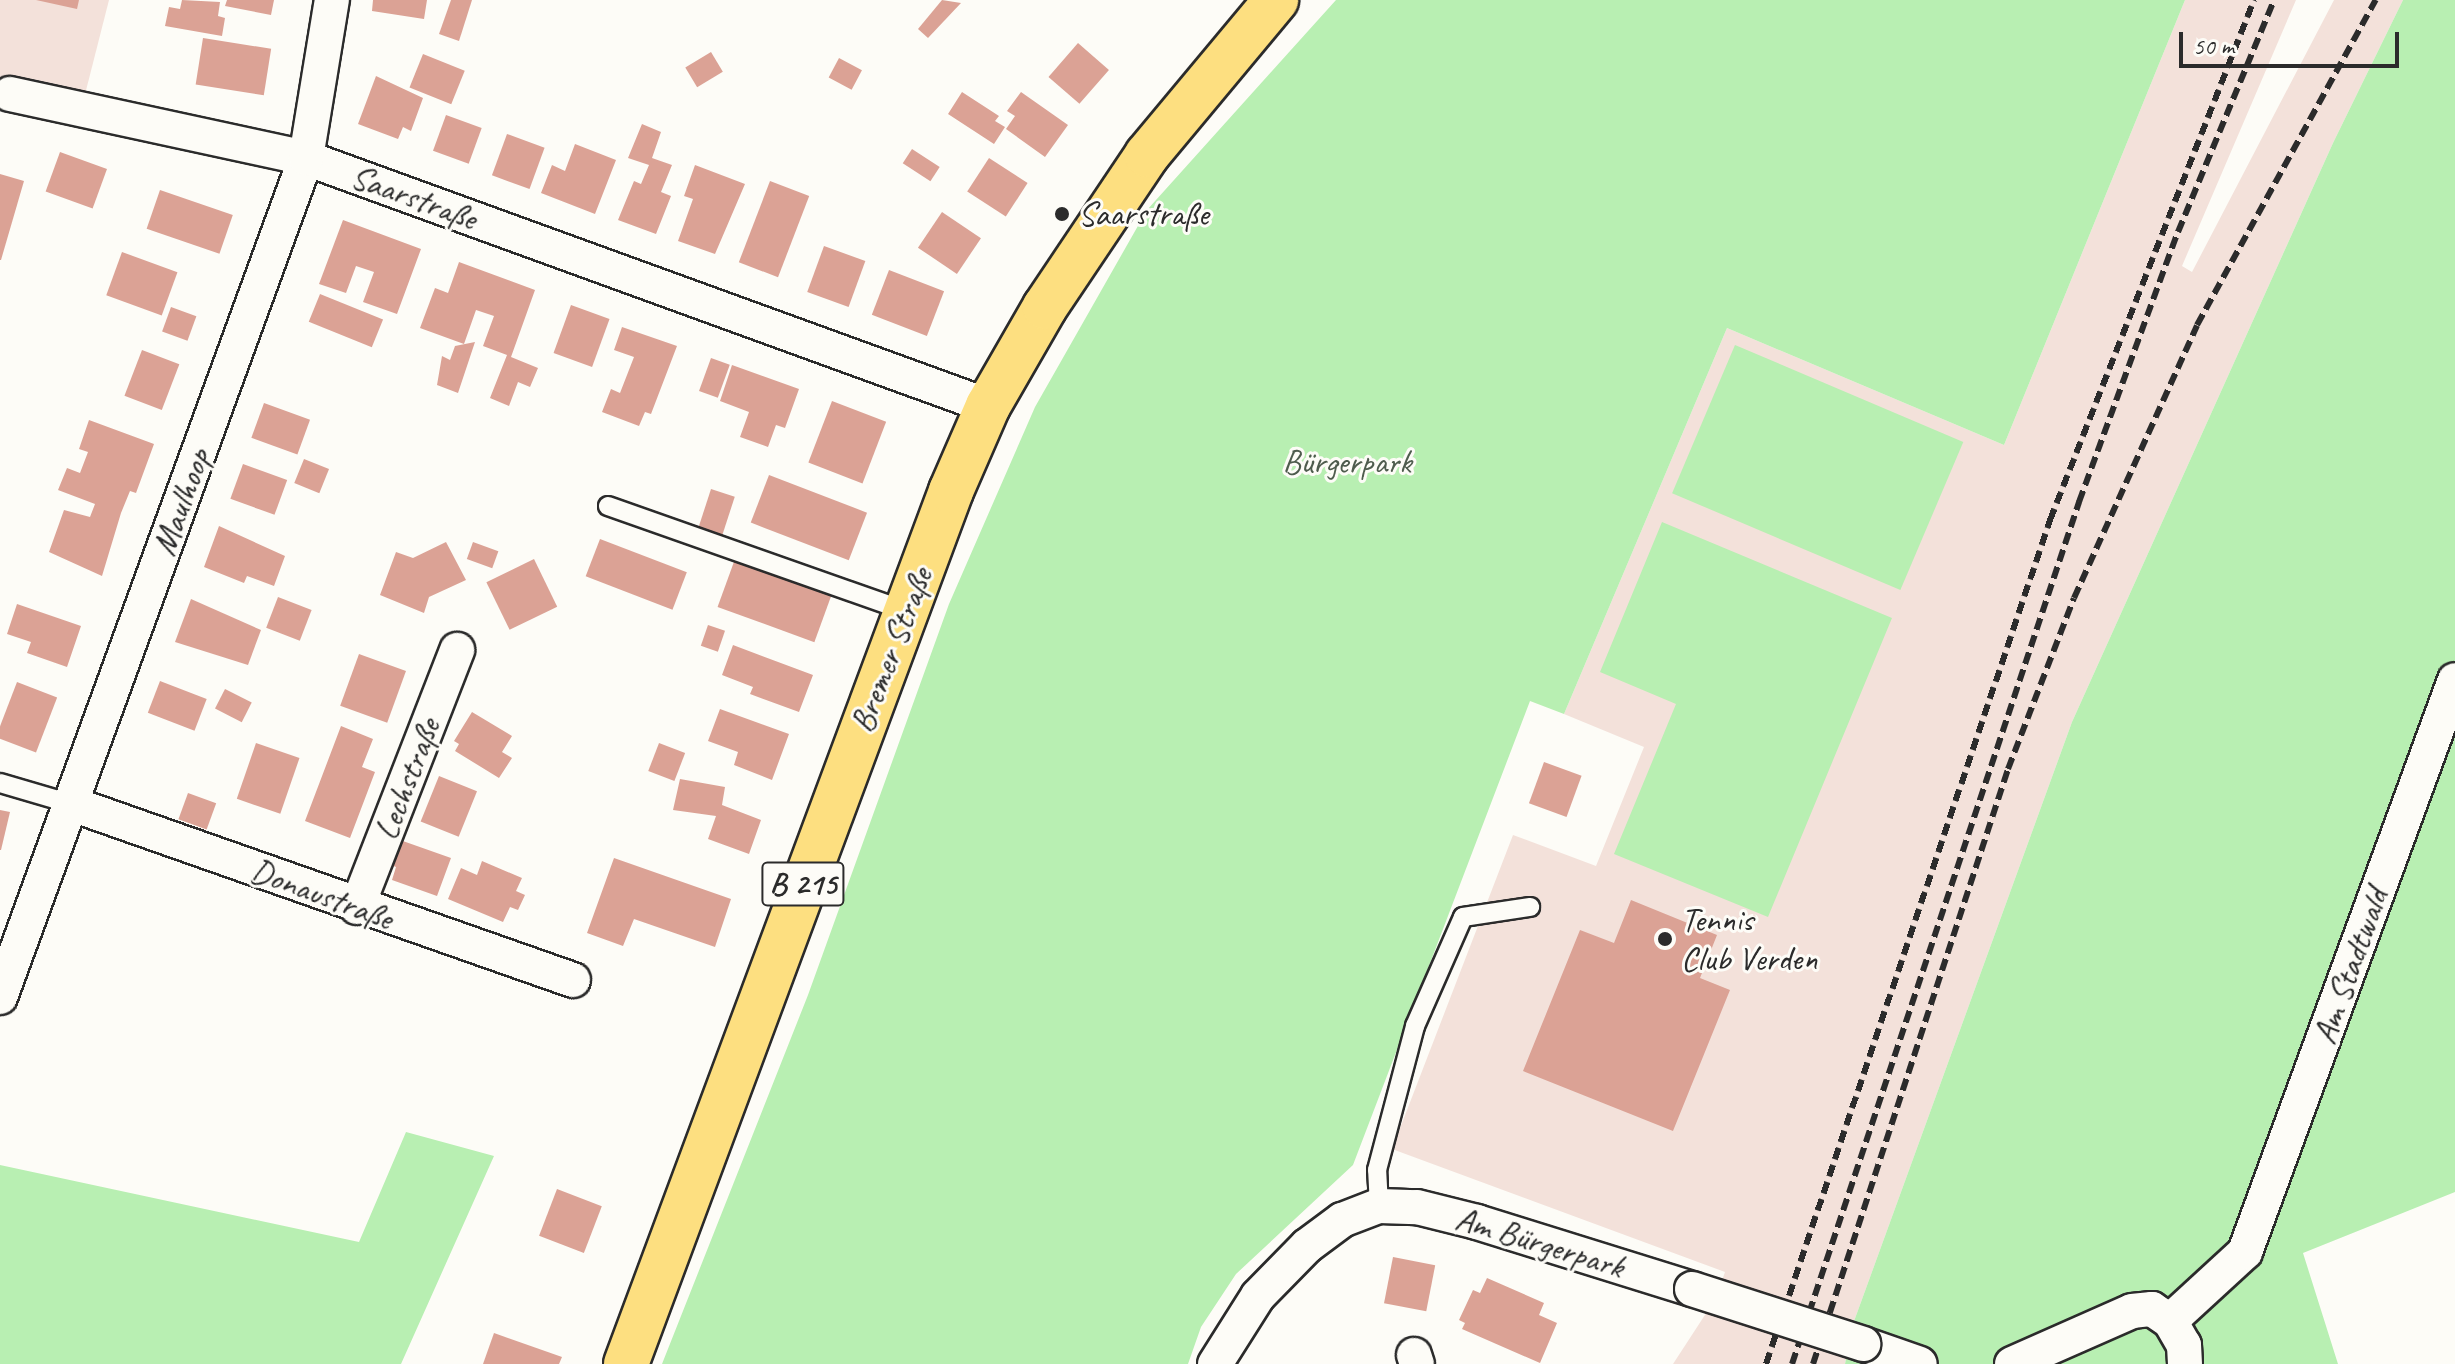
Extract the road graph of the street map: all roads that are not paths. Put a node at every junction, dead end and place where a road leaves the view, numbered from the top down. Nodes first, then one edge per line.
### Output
1 (332, 0) edge
2 (1276, 0) edge
3 (10, 94) dead end
4 (306, 158) junction
5 (988, 406) junction
6 (608, 506) dead end
7 (906, 611) junction
8 (457, 650) dead end
9 (2455, 680) edge
10 (0, 783) edge
11 (72, 804) junction
12 (357, 907) junction
13 (1530, 907) dead end
14 (573, 980) dead end
15 (0, 997) edge
16 (1379, 1206) junction
17 (2170, 1321) junction
18 (626, 1364) edge
19 (1215, 1364) edge
20 (1920, 1364) edge
21 (2012, 1364) edge
22 (2185, 1364) edge

1 - 4 street, Maulhoop
2 - 5 main road, Bremer Straße / B 215
3 - 4 street, Saarstraße
4 - 5 street, Saarstraße
4 - 11 street, Maulhoop
5 - 7 main road, Bremer Straße / B 215
6 - 7 lane
7 - 18 main road, Bremer Straße / B 215
8 - 12 street, Lechstraße
9 - 17 street, Am Stadtwald
10 - 11 lane
11 - 12 street, Donaustraße
11 - 15 street, Maulhoop
12 - 14 street, Donaustraße
13 - 16 lane
16 - 19 street, Am Bürgerpark
16 - 20 street, Am Bürgerpark, bridge
17 - 21 street
17 - 22 street

